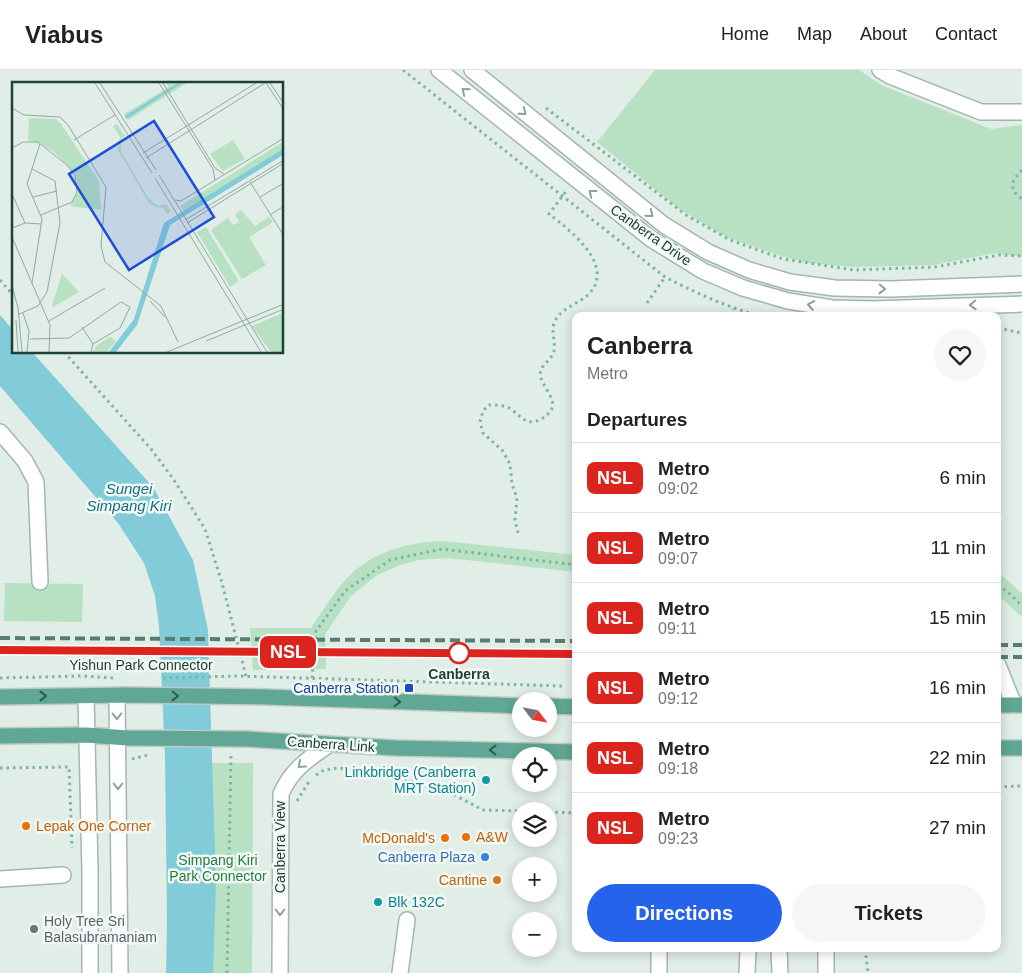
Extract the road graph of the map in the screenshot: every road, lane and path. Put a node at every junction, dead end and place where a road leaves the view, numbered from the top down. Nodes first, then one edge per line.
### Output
1 (403, 70) edge
2 (439, 70) edge
3 (472, 70) edge
4 (880, 70) edge
5 (1022, 112) edge
6 (601, 149) dead end
7 (1022, 170) edge
8 (562, 196) junction
9 (1022, 199) edge
10 (1022, 256) edge
11 (665, 277) junction
12 (0, 280) edge
13 (1022, 284) edge
14 (12, 294) edge
15 (647, 303) dead end
16 (1022, 304) edge
17 (733, 308) junction
18 (732, 312) edge
19 (746, 312) edge
20 (1001, 328) edge
21 (1022, 332) edge
22 (66, 354) edge
23 (0, 432) edge
24 (518, 534) dead end
25 (572, 565) edge
26 (40, 582) dead end
27 (1001, 587) edge
28 (1022, 606) edge
29 (1001, 671) edge
30 (246, 676) junction
31 (0, 678) edge
32 (116, 678) dead end
33 (312, 678) junction
34 (158, 679) dead end
35 (562, 686) dead end
36 (122, 695) junction
37 (86, 696) junction
38 (0, 697) edge
39 (1001, 705) edge
40 (1018, 705) edge
41 (512, 706) edge
42 (558, 706) edge
43 (572, 707) edge
44 (86, 734) junction
45 (0, 736) edge
46 (123, 737) junction
47 (330, 744) junction
48 (1001, 748) edge
49 (1022, 748) edge
50 (572, 752) edge
51 (222, 753) dead end
52 (151, 754) dead end
53 (130, 759) dead end
54 (69, 767) dead end
55 (0, 768) edge
56 (310, 779) dead end
57 (1022, 786) edge
58 (1001, 787) edge
59 (512, 811) edge
60 (557, 812) edge
61 (572, 813) edge
62 (63, 875) dead end
63 (0, 879) edge
64 (407, 920) dead end
65 (659, 952) edge
66 (748, 952) edge
67 (779, 952) edge
68 (826, 952) edge
69 (865, 952) edge
70 (90, 973) edge
71 (120, 973) edge
72 (227, 973) edge
73 (280, 973) edge
74 (400, 973) edge
75 (659, 973) edge
76 (747, 973) edge
77 (780, 973) edge
78 (826, 973) edge
79 (868, 973) edge

1 - 8 path
16 -> 2 street, Canberra Drive
3 -> 13 street, Canberra Drive
4 - 5 street
6 - 10 path
7 - 9 path
8 - 11 path
8 - 24 path
11 - 15 path
11 - 17 path
12 - 14 path
17 - 18 path
17 - 19 path
20 - 21 path
22 - 30 path
23 - 26 street
25 - 33 path
27 - 28 path
29 - 40 street
30 - 33 path, Yishun Park Connector
30 - 34 path, Yishun Park Connector
31 - 32 path, Yishun Park Connector
33 - 35 path, Yishun Park Connector
36 - 37 main road
36 -> 41 main road
36 -> 46 street
38 -> 37 main road
37 - 44 street
39 - 40 main road
42 - 43 main road
44 - 45 main road, Canberra Link
44 - 46 main road, Canberra Link
44 - 70 street
46 - 47 main road, Canberra Link
46 -> 71 street
50 -> 47 main road, Canberra Link
47 -> 73 street, Canberra View
48 - 49 main road
51 - 72 path
52 - 53 path
54 - 55 path
56 - 59 path
57 - 58 path
60 - 61 path
62 - 63 street
64 - 74 street
65 - 75 street
66 - 76 street
67 - 77 street
68 - 78 street
69 - 79 path

